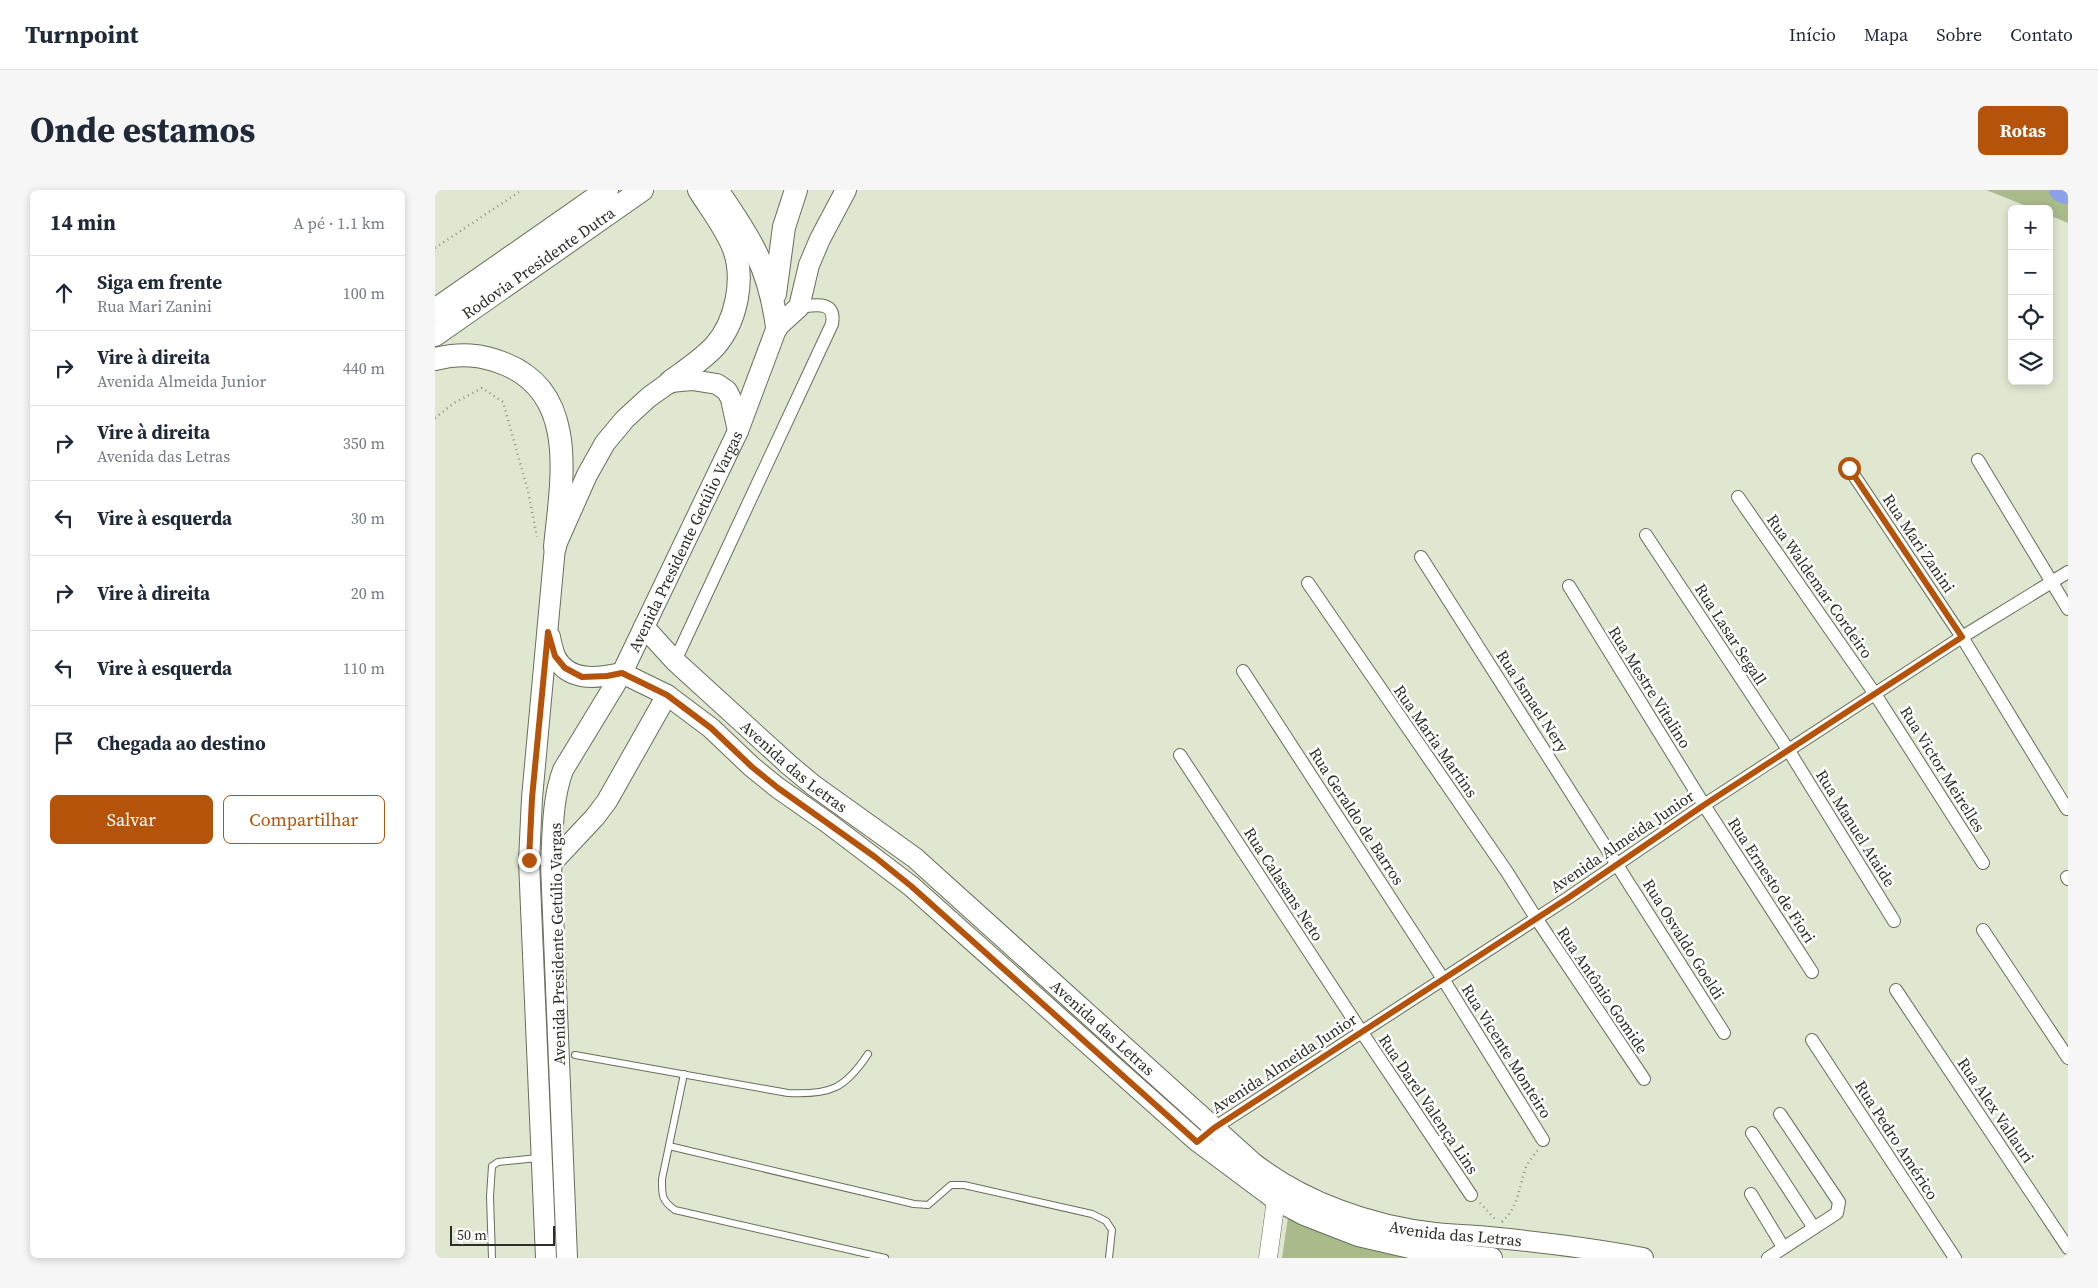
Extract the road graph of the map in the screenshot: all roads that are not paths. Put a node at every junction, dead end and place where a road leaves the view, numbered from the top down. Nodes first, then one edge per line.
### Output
1 (607, 190) edge
2 (642, 190) edge
3 (699, 190) edge
4 (717, 190) edge
5 (796, 190) edge
6 (846, 190) edge
7 (774, 304) junction
8 (799, 307) junction
9 (435, 310) edge
10 (777, 327) junction
11 (435, 334) edge
12 (435, 359) edge
13 (670, 382) junction
14 (738, 431) junction
15 (1978, 460) dead end
16 (1849, 468) dead end
17 (1738, 497) dead end
18 (1646, 535) dead end
19 (546, 543) junction
20 (1421, 556) dead end
21 (2068, 572) edge
22 (1308, 583) dead end
23 (2051, 583) junction
24 (1569, 586) dead end
25 (2068, 609) edge
26 (644, 627) junction
27 (548, 632) junction
28 (1962, 637) junction
29 (675, 661) junction
30 (1243, 671) dead end
31 (622, 673) junction
32 (1875, 694) junction
33 (667, 695) junction
34 (1789, 751) junction
35 (1181, 755) dead end
36 (1704, 805) junction
37 (2067, 808) edge
38 (1617, 863) junction
39 (1983, 863) dead end
40 (551, 864) junction
41 (1536, 918) junction
42 (1894, 921) dead end
43 (1983, 930) dead end
44 (1812, 972) dead end
45 (1443, 979) junction
46 (1896, 990) dead end
47 (1361, 1031) junction
48 (1723, 1033) dead end
49 (537, 1034) junction
50 (558, 1034) junction
51 (1812, 1040) dead end
52 (575, 1054) dead end
53 (868, 1054) dead end
54 (2068, 1058) edge
55 (683, 1074) junction
56 (1644, 1079) dead end
57 (1780, 1114) dead end
58 (1214, 1128) junction
59 (1752, 1133) dead end
60 (1543, 1140) road end
61 (1197, 1142) junction
62 (669, 1146) junction
63 (542, 1157) junction
64 (1279, 1191) junction
65 (1751, 1194) dead end
66 (1471, 1195) road end
67 (1814, 1228) junction
68 (1783, 1247) junction
69 (2068, 1248) edge
70 (1558, 1251) edge
71 (492, 1258) edge
72 (546, 1258) edge
73 (567, 1258) edge
74 (885, 1258) edge
75 (1109, 1258) edge
76 (1268, 1258) edge
77 (1492, 1258) edge
78 (1643, 1258) edge
79 (1767, 1258) edge
80 (1955, 1258) edge

1 - 9 highway, Rodovia Presidente Dutra
2 - 11 highway, Rodovia Presidente Dutra
3 - 13 highway
4 - 7 highway
5 - 7 highway
6 - 8 main road
7 - 10 highway
8 - 10 main road, Avenida Presidente Getúlio Vargas
8 - 29 street
10 - 14 main road, Avenida Presidente Getúlio Vargas
12 - 19 highway
13 - 14 main road
13 - 19 main road, Avenida Presidente Getúlio Vargas
14 - 26 main road, Avenida Presidente Getúlio Vargas
15 - 23 street
16 - 28 street, Rua Mari Zanini
17 - 32 street, Rua Waldemar Cordeiro
18 - 34 street, Rua Lasar Segall
19 - 27 main road, Avenida Presidente Getúlio Vargas
20 - 38 street, Rua Ismael Nery
21 - 23 street, Avenida Almeida Junior
22 - 41 street, Rua Maria Martins
23 - 25 street
23 - 28 street, Avenida Almeida Junior
24 - 36 street, Rua Mestre Vitalino
26 - 29 main road, Avenida das Letras
26 - 31 main road, Avenida Presidente Getúlio Vargas
27 - 31 main road
27 - 49 main road, Avenida Presidente Getúlio Vargas
28 - 32 street, Avenida Almeida Junior
28 - 37 street, Rua Mari Zanini
29 - 58 main road, Avenida das Letras
30 - 45 street, Rua Geraldo de Barros
31 - 33 main road, Avenida das Letras
31 - 40 main road, Avenida Presidente Getúlio Vargas
32 - 34 street, Avenida Almeida Junior
32 - 39 street, Rua Victor Meirelles
33 - 40 main road
33 - 61 main road, Avenida das Letras
34 - 36 street, Avenida Almeida Junior
34 - 42 street, Rua Manuel Ataide
35 - 47 street, Rua Calasans Neto
36 - 38 street, Avenida Almeida Junior
36 - 44 street, Rua Ernesto de Fiori
38 - 41 street, Avenida Almeida Junior
38 - 48 street, Rua Osvaldo Goeldi
40 - 50 main road, Avenida Presidente Getúlio Vargas
41 - 45 street, Avenida Almeida Junior
41 - 56 street, Rua Antônio Gomide
43 - 54 street
45 - 47 street, Avenida Almeida Junior
45 - 60 street, Rua Vicente Monteiro
46 - 69 street, Rua Alex Vallauri
47 - 58 street, Avenida Almeida Junior
47 - 66 street, Rua Darel Valença Lins
49 - 50 main road
49 - 63 main road, Avenida Presidente Getúlio Vargas
50 - 73 main road, Avenida Presidente Getúlio Vargas
51 - 80 street, Rua Pedro Américo
52 - 55 lane
53 - 55 lane
55 - 62 lane
57 - 67 street
58 - 61 street, Avenida Almeida Junior
58 - 64 main road, Avenida das Letras
59 - 67 street
61 - 64 main road, Avenida das Letras
62 - 74 lane
62 - 75 lane
63 - 71 lane
63 - 72 main road, Avenida Presidente Getúlio Vargas
64 - 70 main road, Avenida das Letras
64 - 76 main road
64 - 77 main road, Avenida das Letras
65 - 68 street
67 - 68 street
68 - 79 street
70 - 78 main road, Avenida das Letras

